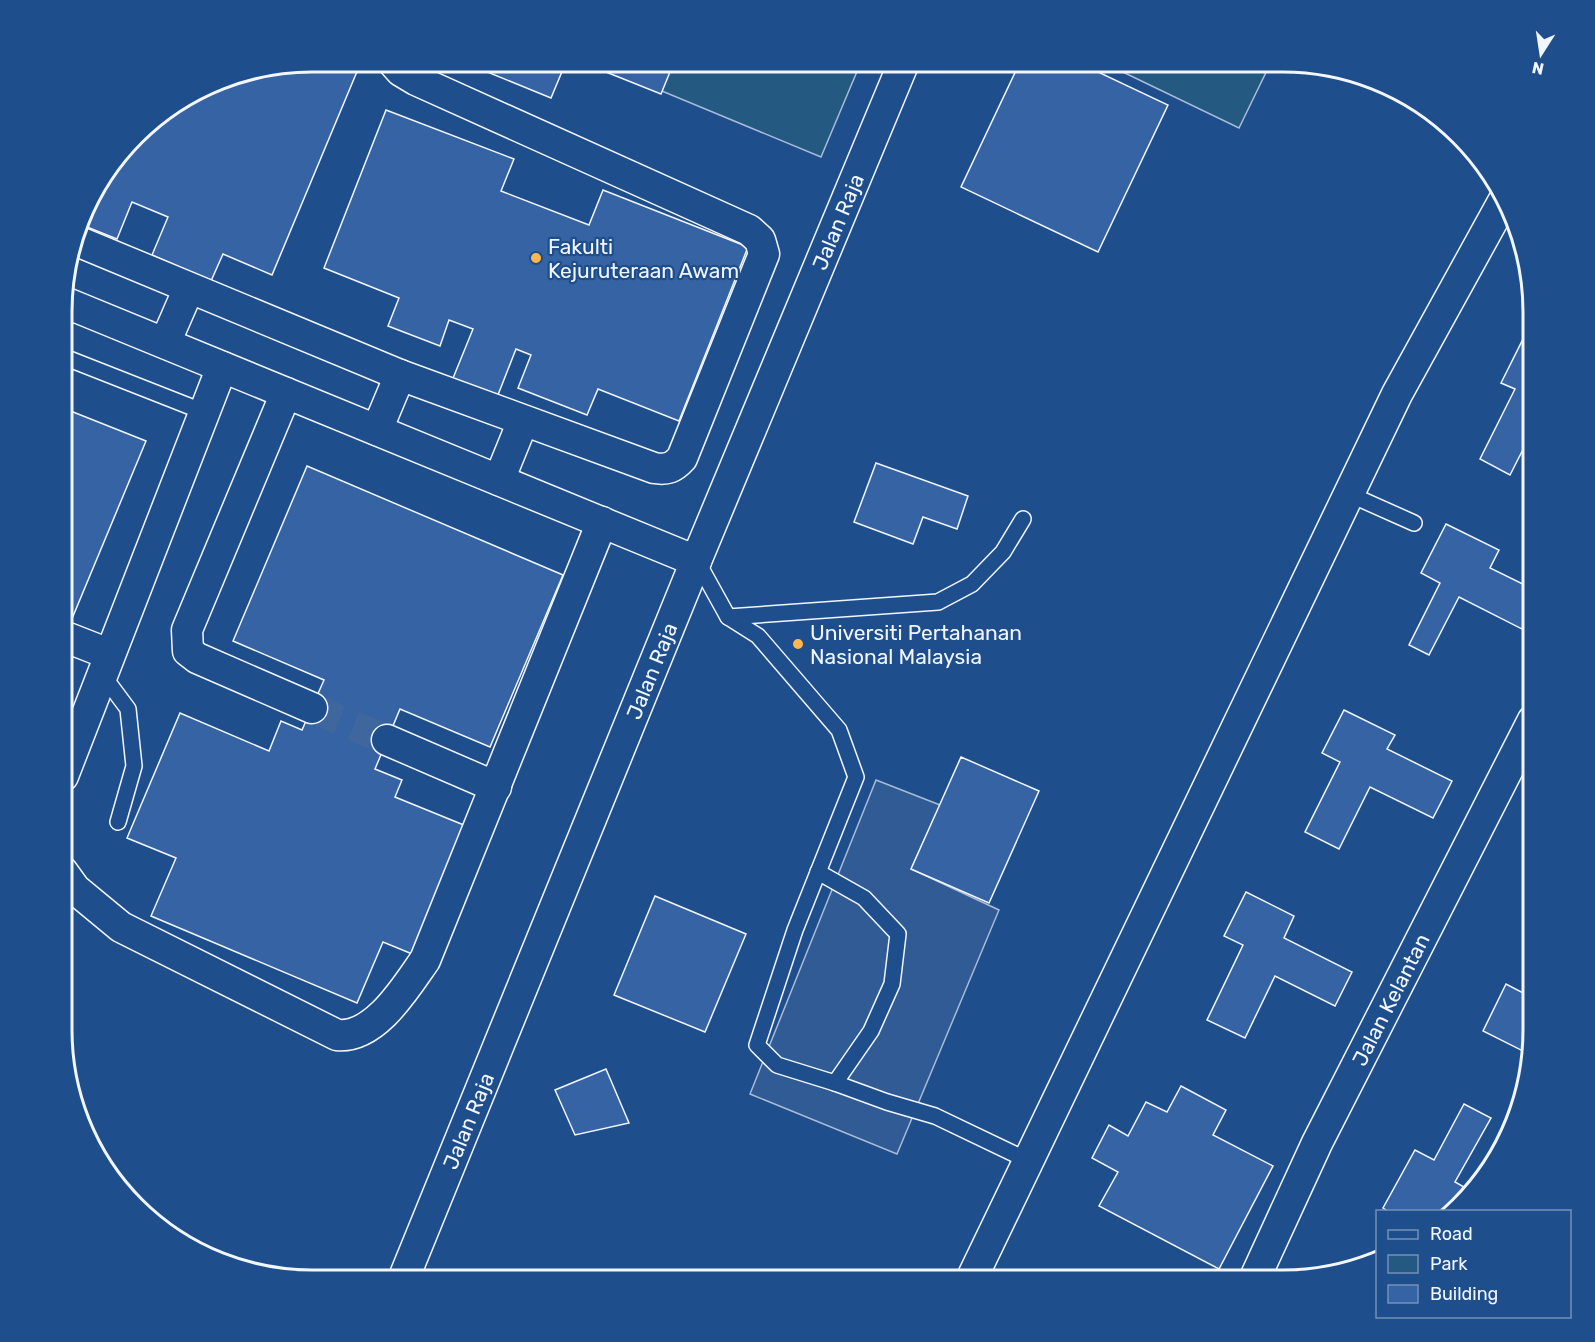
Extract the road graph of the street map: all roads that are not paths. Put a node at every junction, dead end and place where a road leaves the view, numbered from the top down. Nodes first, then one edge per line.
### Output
1 (403, 72) edge
2 (900, 72) edge
3 (1499, 209) edge
4 (82, 244) edge
5 (189, 288) junction
6 (72, 305) edge
7 (165, 343) junction
8 (72, 360) edge
9 (222, 367) junction
10 (400, 375) junction
11 (286, 393) junction
12 (204, 412) junction
13 (523, 421) junction
14 (377, 430) junction
15 (499, 480) junction
16 (1349, 494) junction
17 (1023, 519) dead end
18 (602, 522) junction
19 (1414, 523) dead end
20 (696, 561) junction
21 (728, 617) junction
22 (72, 642) edge
23 (105, 664) junction
24 (312, 708) tunnel mouth
25 (387, 740) tunnel mouth
26 (1523, 740) edge
27 (72, 752) edge
28 (496, 786) junction
29 (118, 822) dead end
30 (818, 872) junction
31 (72, 885) edge
32 (835, 1083) junction
33 (1029, 1161) junction
34 (407, 1270) edge
35 (976, 1270) edge
36 (1259, 1270) edge

1 - 13 street
2 - 20 street, Jalan Raja
3 - 16 street
4 - 5 street
5 - 7 street
5 - 10 street
6 - 7 street
7 - 9 street
8 - 12 lane
9 - 11 street
9 - 12 street
10 - 13 street
10 - 14 street
11 - 14 street
11 - 24 street
12 - 23 street
13 - 15 street
14 - 15 street
15 - 18 street
16 - 19 lane
16 - 33 street
17 - 21 lane
18 - 20 street
18 - 28 street
20 - 21 lane
20 - 34 street, Jalan Raja
21 - 30 lane
22 - 23 street
23 - 27 street
23 - 29 lane
25 - 28 street
26 - 36 street, Jalan Kelantan
28 - 31 street
30 - 32 lane
30 - 32 lane
32 - 33 lane
33 - 35 street

